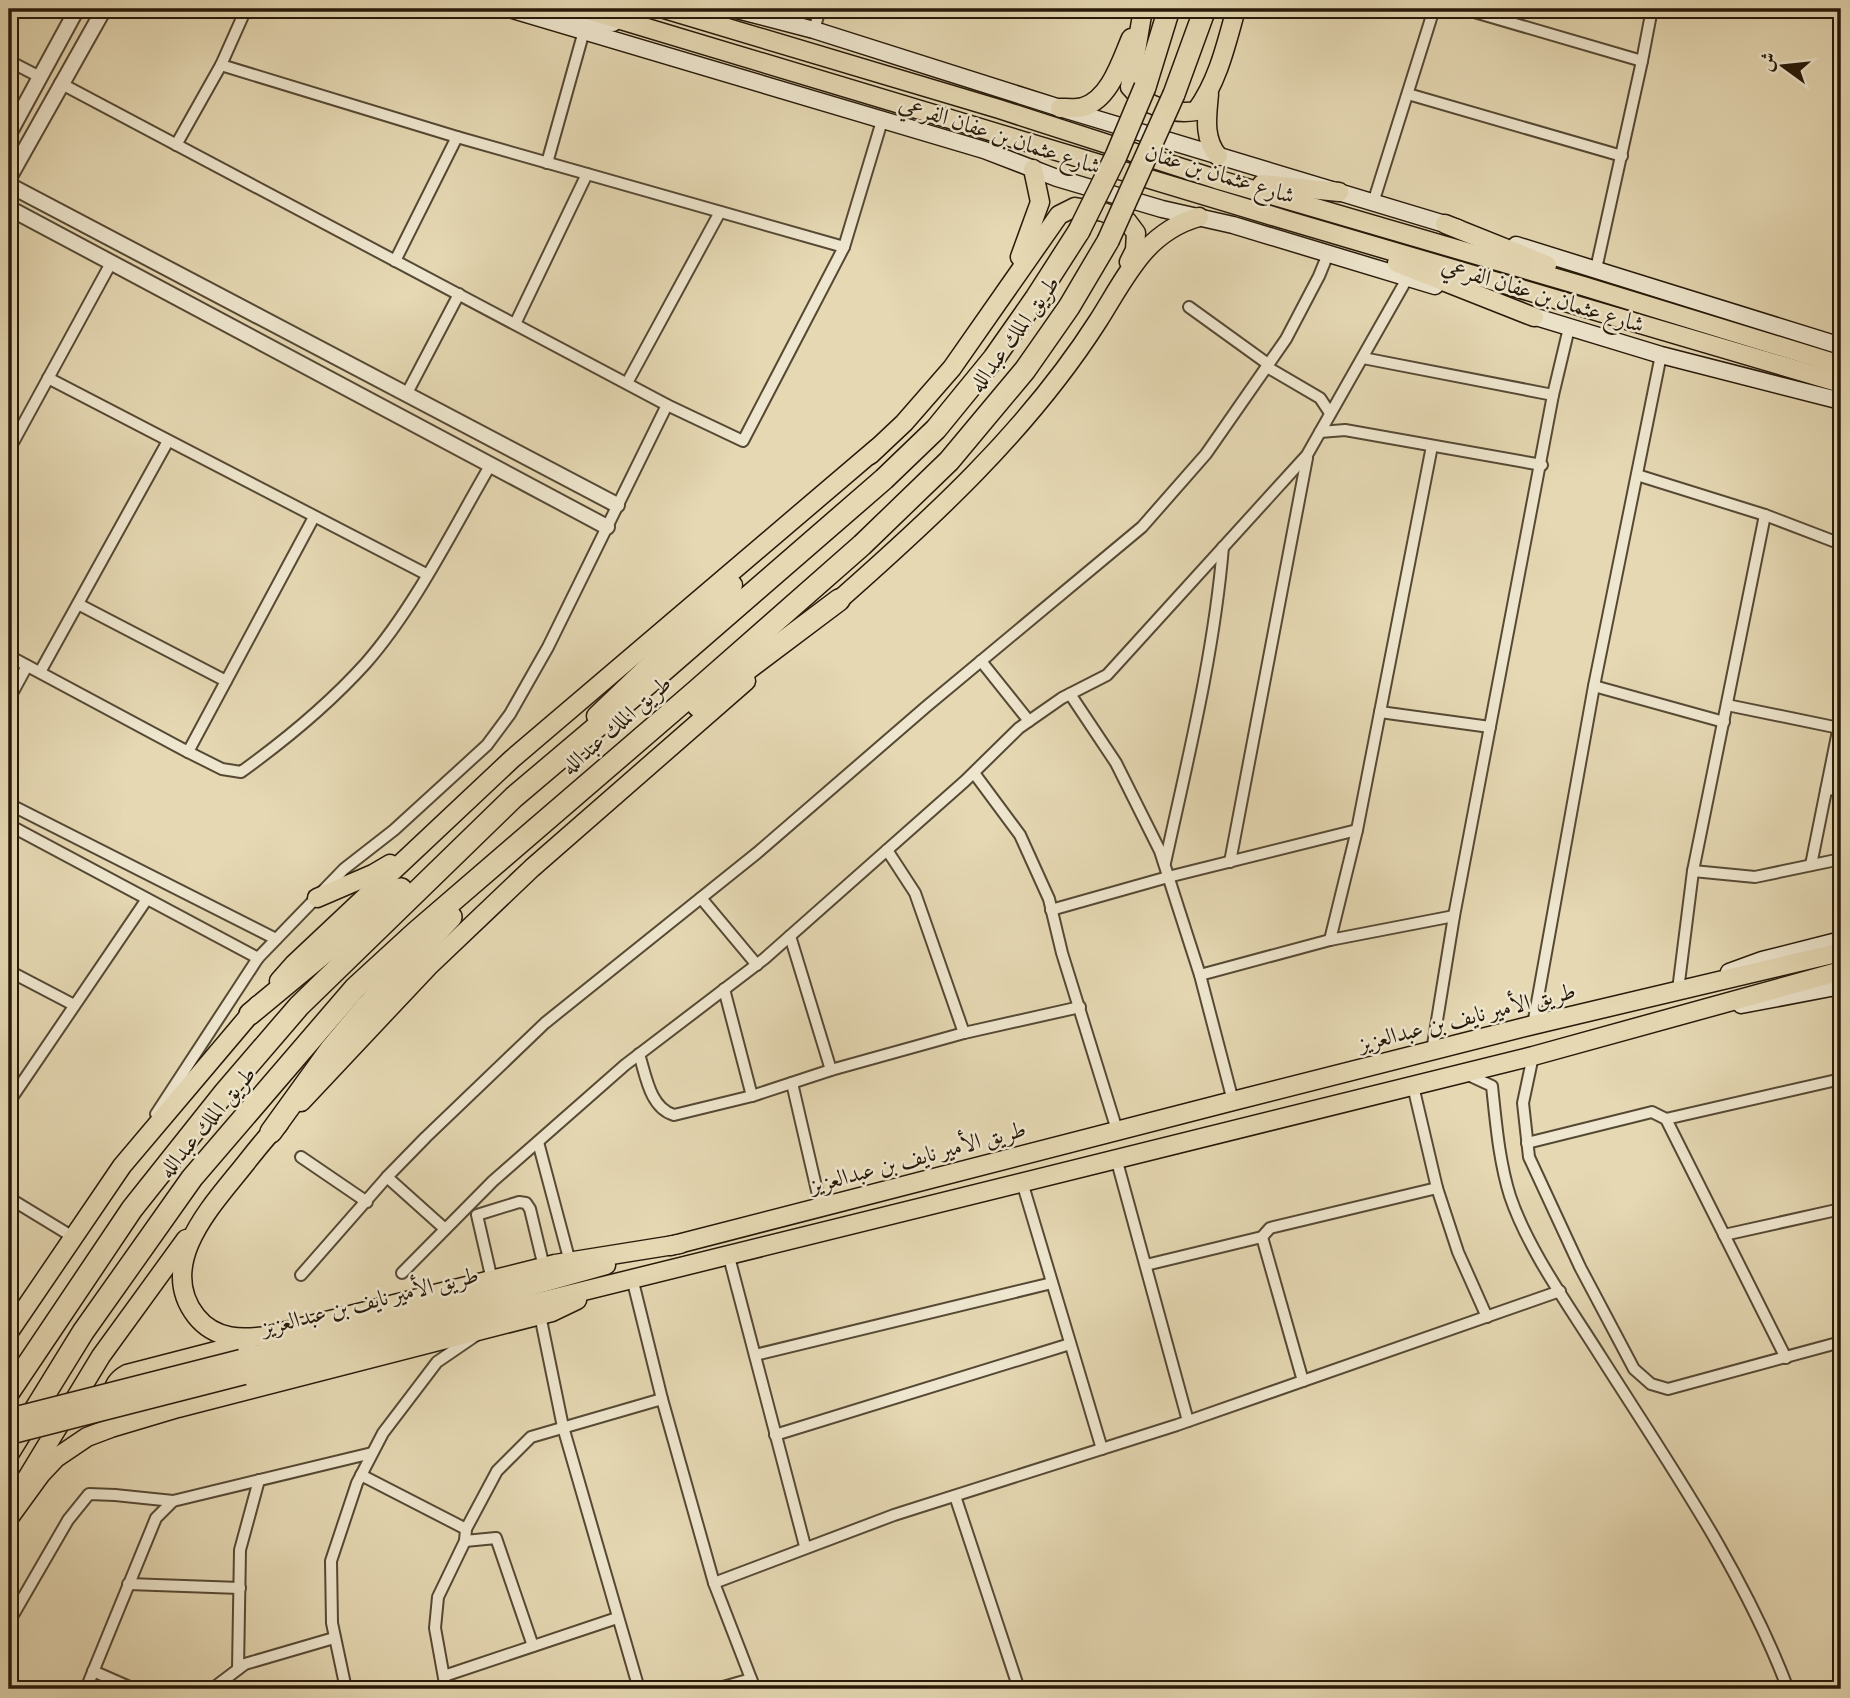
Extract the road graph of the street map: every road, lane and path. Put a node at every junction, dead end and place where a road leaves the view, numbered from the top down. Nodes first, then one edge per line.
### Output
1 (77, 9) edge
2 (104, 9) edge
3 (246, 9) edge
4 (509, 9) edge
5 (540, 9) edge
6 (584, 9) edge
7 (664, 9) edge
8 (733, 9) edge
9 (820, 9) edge
10 (1142, 9) edge
11 (1169, 9) edge
12 (1205, 9) edge
13 (1236, 9) edge
14 (1434, 9) edge
15 (1464, 9) edge
16 (1652, 9) edge
17 (637, 24) junction
18 (814, 30) junction
19 (584, 32) junction
20 (9, 61) edge
21 (1643, 61) junction
22 (221, 65) junction
23 (40, 77) junction
24 (60, 83) junction
25 (1209, 94) junction
26 (1408, 94) junction
27 (1060, 108) junction
28 (882, 121) junction
29 (9, 134) edge
30 (457, 137) junction
31 (176, 145) junction
32 (1218, 156) junction
33 (1622, 156) junction
34 (547, 163) junction
35 (1033, 169) junction
36 (587, 174) junction
37 (9, 178) edge
38 (1216, 178) junction
39 (9, 185) edge
40 (1339, 192) junction
41 (1373, 203) junction
42 (9, 208) edge
43 (720, 212) junction
44 (1199, 217) junction
45 (1286, 220) junction
46 (1445, 225) junction
47 (844, 247) junction
48 (1328, 254) junction
49 (395, 261) junction
50 (111, 263) junction
51 (1596, 269) junction
52 (1408, 277) junction
53 (1008, 286) junction
54 (459, 295) junction
55 (1110, 302) junction
56 (1189, 307) dead end
57 (1671, 314) junction
58 (1534, 317) junction
59 (515, 324) junction
60 (1569, 328) junction
61 (1841, 346) edge
62 (1661, 355) junction
63 (1363, 358) junction
64 (1267, 365) junction
65 (1841, 365) edge
66 (48, 378) junction
67 (627, 383) junction
68 (1841, 383) edge
69 (406, 395) junction
70 (1553, 395) junction
71 (1841, 401) edge
72 (667, 405) junction
73 (1330, 413) junction
74 (1320, 432) junction
75 (168, 441) junction
76 (1432, 446) junction
77 (877, 448) junction
78 (9, 450) edge
79 (1307, 455) junction
80 (491, 464) junction
81 (1542, 465) junction
82 (1637, 475) junction
83 (617, 505) junction
84 (1765, 514) junction
85 (314, 517) junction
86 (607, 527) junction
87 (1841, 544) edge
88 (1223, 547) junction
89 (426, 574) junction
90 (839, 600) junction
91 (78, 604) junction
92 (9, 656) edge
93 (981, 662) junction
94 (27, 666) junction
95 (40, 672) junction
96 (226, 681) junction
97 (1594, 687) junction
98 (1070, 694) junction
99 (9, 699) edge
100 (1727, 705) junction
101 (1380, 712) junction
102 (1841, 716) edge
103 (1029, 721) junction
104 (1724, 722) junction
105 (1490, 727) junction
106 (1839, 728) junction
107 (188, 752) junction
108 (974, 773) junction
109 (1841, 788) edge
110 (1826, 790) junction
111 (514, 797) junction
112 (9, 804) edge
113 (9, 825) edge
114 (537, 828) junction
115 (1357, 830) junction
116 (422, 843) junction
117 (887, 850) junction
118 (1841, 859) edge
119 (1230, 862) junction
120 (1164, 865) junction
121 (1811, 865) junction
122 (1693, 870) junction
123 (1168, 877) junction
124 (317, 898) junction
125 (701, 898) junction
126 (147, 899) junction
127 (1051, 910) junction
128 (1454, 916) junction
129 (790, 936) junction
130 (275, 939) junction
131 (1329, 940) junction
132 (1841, 940) edge
133 (1841, 952) edge
134 (258, 958) junction
135 (757, 965) junction
136 (9, 971) edge
137 (1841, 971) edge
138 (1200, 975) junction
139 (1841, 986) edge
140 (724, 989) junction
141 (1678, 990) junction
142 (74, 1005) junction
143 (1080, 1007) junction
144 (250, 1014) junction
145 (1683, 1015) junction
146 (1533, 1025) junction
147 (964, 1033) junction
148 (1432, 1051) junction
149 (639, 1054) junction
150 (1533, 1056) junction
151 (831, 1070) junction
152 (1465, 1073) junction
153 (1841, 1079) edge
154 (792, 1083) junction
155 (1413, 1086) junction
156 (752, 1096) junction
157 (1233, 1101) junction
158 (9, 1102) edge
159 (1666, 1119) junction
160 (1117, 1130) junction
161 (271, 1132) junction
162 (538, 1142) junction
163 (1527, 1143) junction
164 (301, 1157) dead end
165 (1116, 1158) junction
166 (122, 1166) junction
167 (387, 1177) junction
168 (1022, 1182) junction
169 (1437, 1188) junction
170 (9, 1198) edge
171 (367, 1202) junction
172 (821, 1208) junction
173 (1841, 1209) edge
174 (201, 1218) junction
175 (445, 1229) junction
176 (1724, 1235) junction
177 (73, 1237) junction
178 (1262, 1237) junction
179 (680, 1244) junction
180 (729, 1257) junction
181 (570, 1262) junction
182 (1146, 1265) junction
183 (544, 1267) junction
184 (402, 1273) dead end
185 (301, 1275) dead end
186 (632, 1278) junction
187 (492, 1280) junction
188 (1052, 1283) junction
189 (612, 1284) junction
190 (1560, 1292) junction
191 (540, 1315) junction
192 (1487, 1317) junction
193 (486, 1329) junction
194 (10, 1330) edge
195 (270, 1335) junction
196 (1841, 1342) edge
197 (1070, 1344) junction
198 (755, 1355) junction
199 (1786, 1358) junction
200 (242, 1367) junction
201 (1303, 1381) junction
202 (9, 1392) edge
203 (662, 1399) junction
204 (178, 1408) junction
205 (9, 1418) edge
206 (1188, 1421) junction
207 (563, 1427) junction
208 (9, 1435) edge
209 (775, 1435) junction
210 (1102, 1449) junction
211 (9, 1452) edge
212 (372, 1453) junction
213 (361, 1475) junction
214 (259, 1480) junction
215 (955, 1496) junction
216 (173, 1501) junction
217 (9, 1511) edge
218 (9, 1518) edge
219 (466, 1529) junction
220 (466, 1541) junction
221 (805, 1546) junction
222 (714, 1583) junction
223 (128, 1584) junction
224 (240, 1588) junction
225 (617, 1618) junction
226 (9, 1622) edge
227 (334, 1638) junction
228 (533, 1646) junction
229 (238, 1668) junction
230 (93, 1671) junction
231 (444, 1676) junction
232 (753, 1684) edge
233 (86, 1689) edge
234 (134, 1689) edge
235 (212, 1689) edge
236 (346, 1689) edge
237 (446, 1689) edge
238 (639, 1689) edge
239 (716, 1689) edge
240 (1019, 1689) edge
241 (1788, 1689) edge

1 - 23 street
2 - 24 street
3 - 22 street
4 - 19 main road, شارع عثمان بن عفان الفرعي
5 - 17 main road
6 - 17 main road, شارع عثمان بن عفان
7 - 38 main road, شارع عثمان بن عفان
8 - 18 main road, شارع عثمان بن عفان الفرعي
9 - 18 street
10 - 25 main road
10 - 27 main road
11 - 111 highway, طريق الملك عبدالله, bridge
12 - 114 highway, طريق الملك عبدالله, bridge
13 - 25 main road
14 - 26 street
15 - 21 street
16 - 21 street
17 - 45 main road, شارع عثمان بن عفان
18 - 27 main road, شارع عثمان بن عفان الفرعي
19 - 28 main road, شارع عثمان بن عفان الفرعي
19 - 34 street
20 - 23 street
21 - 33 street
22 - 30 street
22 - 31 street
23 - 29 street
24 - 31 street
24 - 37 street
25 - 32 main road
26 - 33 street
26 - 41 street
27 - 32 main road, شارع عثمان بن عفان الفرعي
28 - 35 main road, شارع عثمان بن عفان الفرعي
28 - 47 street
30 - 34 street
30 - 49 street
31 - 49 street
32 - 40 main road, شارع عثمان بن عفان الفرعي
33 - 51 street
34 - 36 street
35 - 44 main road, شارع عثمان بن عفان الفرعي
35 - 53 main road
36 - 43 street
36 - 59 street
38 - 40 main road
38 - 57 main road, شارع عثمان بن عفان
39 - 69 street
40 - 41 main road, شارع عثمان بن عفان الفرعي
41 - 46 main road, شارع عثمان بن عفان الفرعي
42 - 50 street
43 - 47 street
43 - 67 street
44 - 48 main road, شارع عثمان بن عفان الفرعي
44 - 55 main road
45 - 58 main road
45 - 68 main road, شارع عثمان بن عفان
46 - 51 main road, شارع عثمان بن عفان الفرعي
46 - 57 main road
47 - 72 street
48 - 52 main road, شارع عثمان بن عفان الفرعي
48 - 64 street
49 - 54 street
50 - 66 street
50 - 80 street
51 - 61 main road, شارع عثمان بن عفان الفرعي
52 - 58 main road, شارع عثمان بن عفان الفرعي
52 - 63 street
53 - 55 main road
53 - 77 main road
54 - 59 street
54 - 69 street
55 - 90 main road
56 - 64 street
57 - 65 main road, شارع عثمان بن عفان
58 - 60 main road, شارع عثمان بن عفان الفرعي
59 - 67 street
60 - 62 main road, شارع عثمان بن عفان الفرعي
60 - 70 street
62 - 71 main road, شارع عثمان بن عفان الفرعي
62 - 82 street
63 - 70 street
63 - 73 street
64 - 73 street
64 - 93 street
66 - 75 street
66 - 78 street
67 - 72 street
69 - 83 street
70 - 81 street
72 - 83 street
73 - 74 street
74 - 76 street
74 - 79 street
75 - 85 street
75 - 91 street
76 - 81 street
76 - 101 street
77 - 111 main road
77 - 116 main road
79 - 88 street
79 - 119 street
80 - 86 street
80 - 89 street
81 - 105 street
82 - 84 street
82 - 97 street
83 - 86 street
84 - 87 street
84 - 100 street
85 - 89 street
85 - 96 street
86 - 124 street
88 - 98 street
88 - 120 street
89 - 107 street
90 - 114 highway
90 - 161 main road
91 - 95 street
91 - 96 street
92 - 94 street
93 - 103 street
93 - 125 street
94 - 95 street
94 - 99 street
95 - 107 street
96 - 107 street
97 - 104 street
97 - 146 street
98 - 103 street
98 - 120 street
100 - 104 street
100 - 106 street
101 - 105 street
101 - 115 street
102 - 106 street
103 - 108 street
104 - 122 street
105 - 128 street
106 - 110 street
108 - 117 street
108 - 127 street
109 - 110 street
110 - 121 street
111 - 144 highway
111 - 202 highway, طريق الملك عبدالله
112 - 130 street
113 - 126 street
114 - 161 highway
114 - 211 highway, طريق الملك عبدالله
115 - 119 street
115 - 131 street
116 - 124 main road
116 - 144 main road
117 - 129 street
117 - 147 street
118 - 121 street
119 - 123 street
120 - 123 street
121 - 122 street
122 - 141 street
123 - 127 street
123 - 138 street
124 - 130 street
125 - 135 street
125 - 167 street
126 - 134 street
126 - 142 street
127 - 143 street
128 - 131 street
128 - 148 street
129 - 135 street
129 - 151 street
130 - 134 street
131 - 138 street
132 - 141 main road
133 - 141 main road, طريق الأمير نايف بن عبدالعزيز
134 - 166 street
135 - 140 street
136 - 142 street
137 - 145 main road, طريق الأمير نايف بن عبدالعزيز
138 - 157 street
139 - 145 main road
140 - 149 street
140 - 156 street
141 - 146 main road, طريق الأمير نايف بن عبدالعزيز
142 - 158 street
143 - 147 street
143 - 160 street
144 - 166 main road
145 - 150 main road, طريق الأمير نايف بن عبدالعزيز
146 - 148 main road, طريق الأمير نايف بن عبدالعزيز
147 - 151 street
148 - 157 main road, طريق الأمير نايف بن عبدالعزيز
149 - 156 street
149 - 162 street
150 - 152 main road, طريق الأمير نايف بن عبدالعزيز
150 - 163 street
151 - 154 street
152 - 155 main road, طريق الأمير نايف بن عبدالعزيز
152 - 190 street
153 - 159 street
154 - 156 street
154 - 172 street
155 - 165 main road, طريق الأمير نايف بن عبدالعزيز
155 - 169 street
157 - 160 main road, طريق الأمير نايف بن عبدالعزيز
159 - 163 street
159 - 176 street
160 - 172 main road, طريق الأمير نايف بن عبدالعزيز
161 - 174 main road
162 - 175 street
162 - 181 street
163 - 199 street
164 - 171 street
165 - 168 main road, طريق الأمير نايف بن عبدالعزيز
165 - 182 street
166 - 177 main road
167 - 171 street
167 - 175 street
168 - 180 main road, طريق الأمير نايف بن عبدالعزيز
168 - 188 street
169 - 178 street
169 - 192 street
170 - 177 street
171 - 185 street
172 - 179 main road, طريق الأمير نايف بن عبدالعزيز
173 - 176 street
174 - 195 main road
174 - 217 main road
175 - 184 street
176 - 199 street
177 - 194 main road
178 - 182 street
178 - 201 street
179 - 181 main road
179 - 200 main road, طريق الأمير نايف بن عبدالعزيز
180 - 186 main road, طريق الأمير نايف بن عبدالعزيز
180 - 198 street
181 - 183 main road
182 - 206 street
183 - 187 main road
183 - 187 street
186 - 189 main road, طريق الأمير نايف بن عبدالعزيز
186 - 203 street
187 - 195 main road
188 - 197 street
188 - 198 street
189 - 191 main road
189 - 200 main road, طريق الأمير نايف بن عبدالعزيز
190 - 192 street
190 - 241 street
191 - 193 main road
191 - 207 street
192 - 201 street
193 - 204 main road
193 - 212 street
195 - 204 main road
196 - 199 street
197 - 209 street
197 - 210 street
198 - 209 street
200 - 205 main road, طريق الأمير نايف بن عبدالعزيز, bridge
200 - 208 main road, طريق الأمير نايف بن عبدالعزيز, bridge
201 - 206 street
203 - 207 street
203 - 222 street
204 - 218 main road
206 - 210 street
207 - 219 street
207 - 225 street
209 - 221 street
210 - 215 street
212 - 213 street
212 - 214 street
213 - 219 street
213 - 227 street
214 - 216 street
214 - 224 street
215 - 221 street
215 - 240 street
216 - 223 street
216 - 226 street
219 - 220 street
220 - 228 street
220 - 231 street
221 - 222 street
222 - 232 street
223 - 224 street
223 - 230 street
224 - 229 street
225 - 228 street
225 - 238 street
227 - 229 street
227 - 236 street
228 - 231 street
229 - 235 street
230 - 233 street
230 - 234 street
231 - 237 street
232 - 239 street

